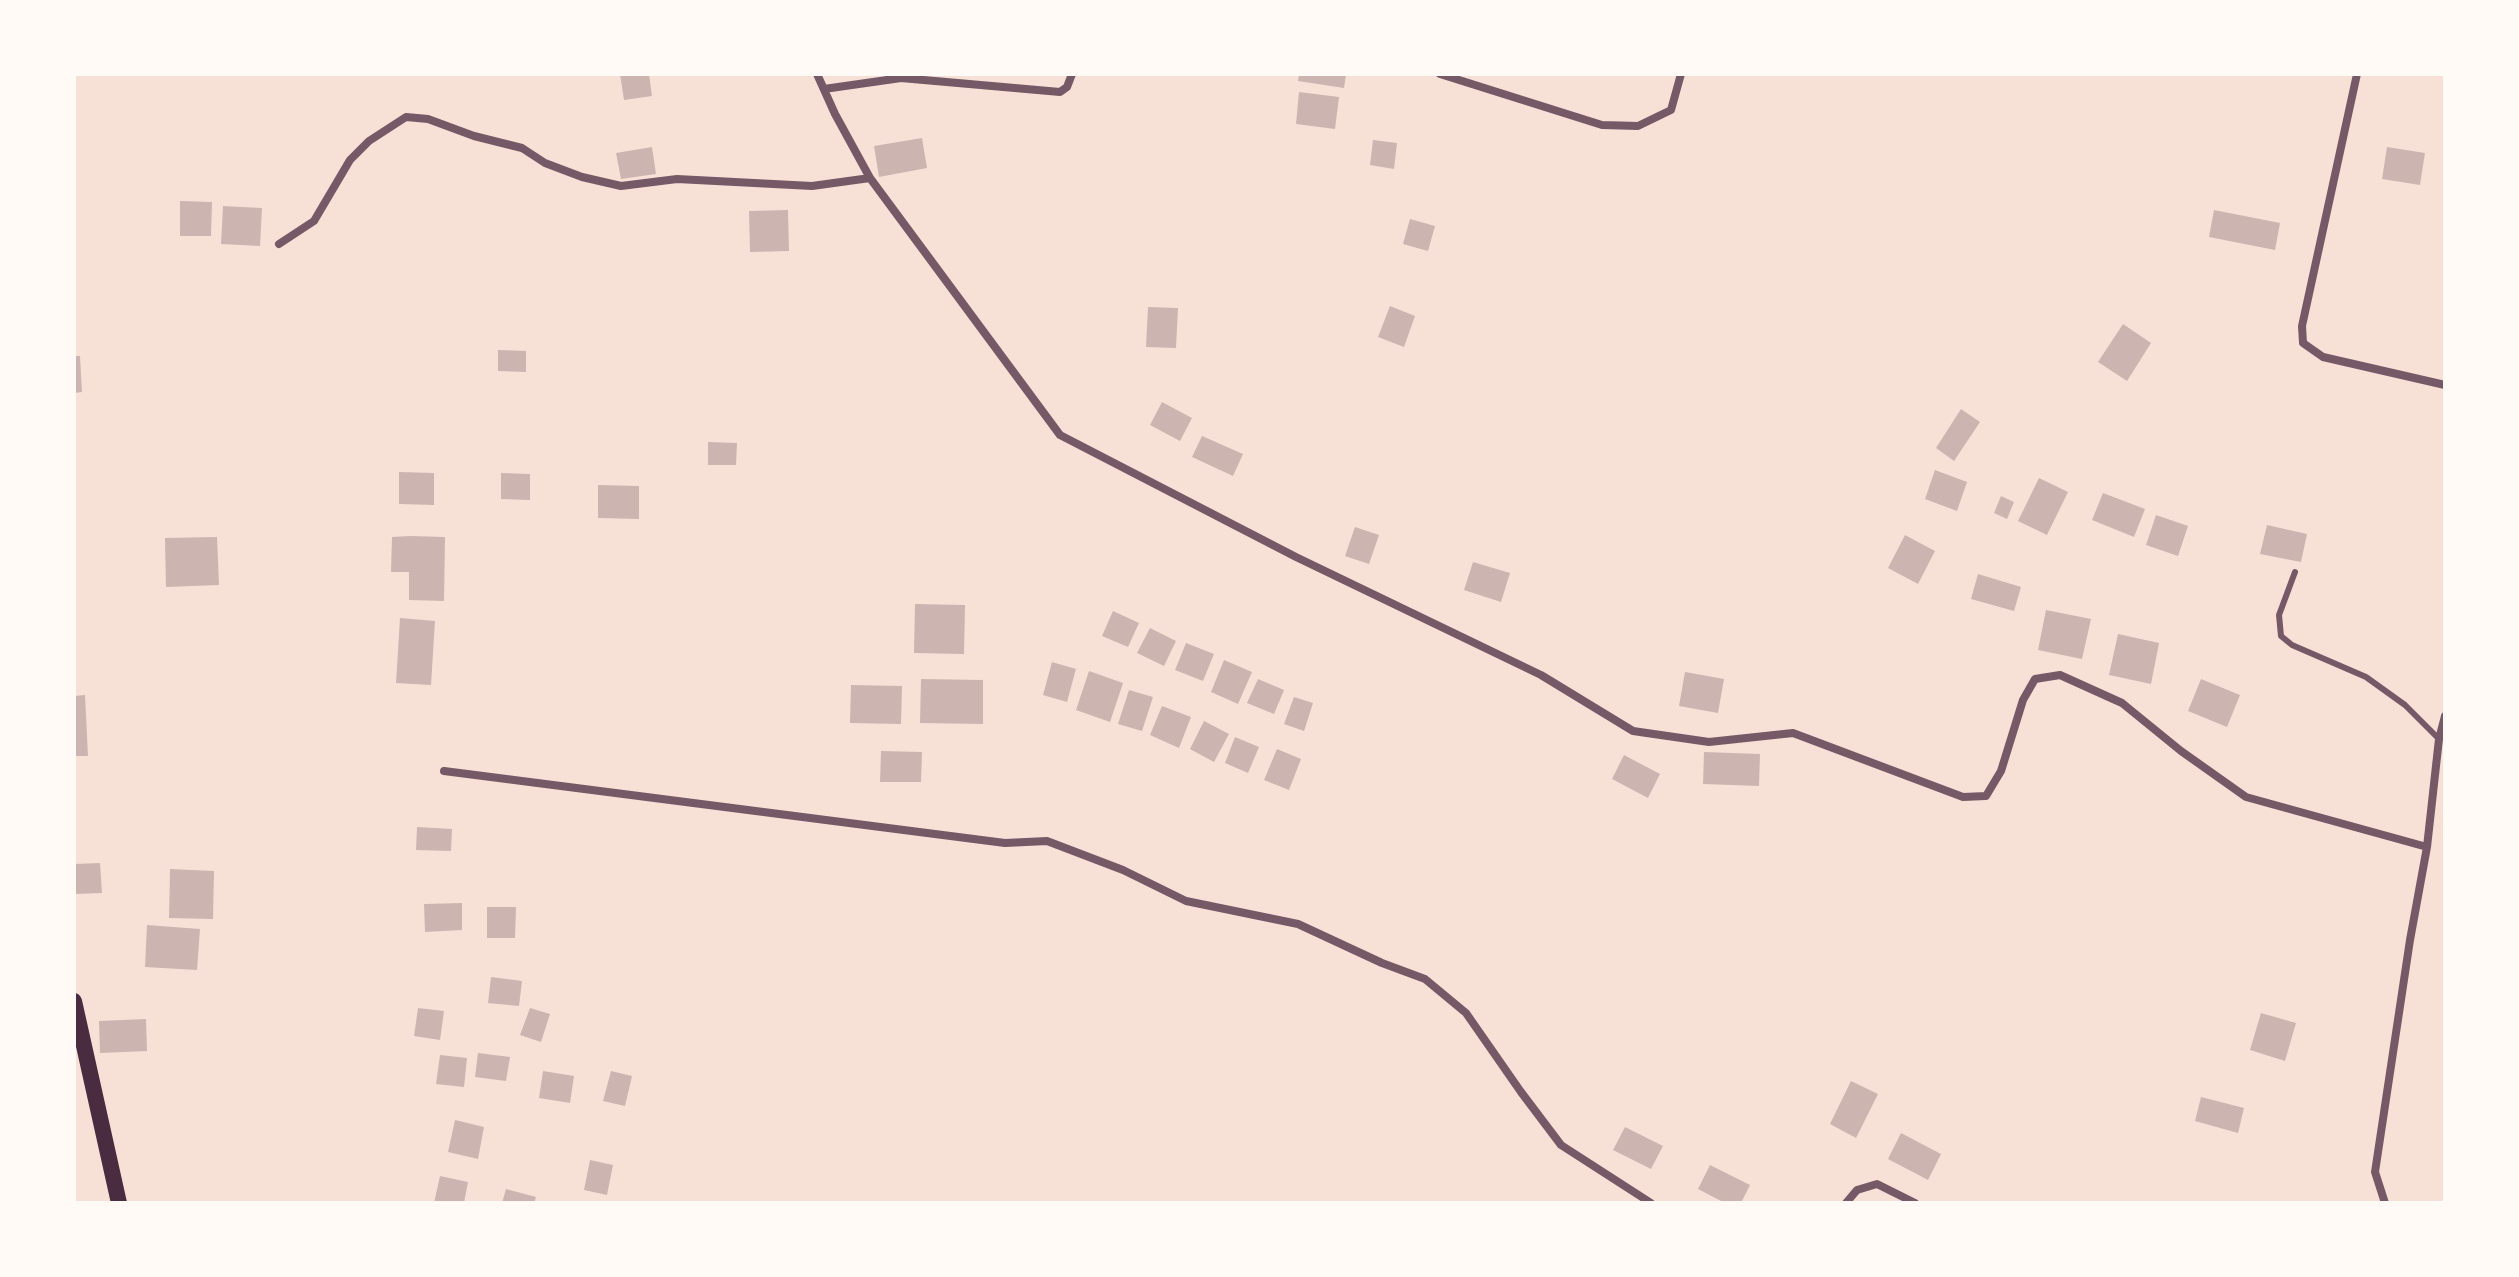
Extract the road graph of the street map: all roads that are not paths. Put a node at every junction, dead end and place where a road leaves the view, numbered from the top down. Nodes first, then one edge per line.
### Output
1 (817, 74) edge
2 (1072, 74) edge
3 (1440, 74) edge
4 (1681, 74) edge
5 (2357, 74) edge
6 (824, 89) junction
7 (870, 178) junction
8 (279, 244) dead end
9 (2445, 385) edge
10 (2295, 572) dead end
11 (2445, 716) edge
12 (2442, 740) edge
13 (444, 771) dead end
14 (2427, 847) junction
15 (74, 1001) edge
16 (119, 1203) edge
17 (1651, 1203) edge
18 (1846, 1203) edge
19 (1915, 1203) edge
20 (2385, 1203) edge

1 - 6 street
2 - 6 street
3 - 4 street
5 - 9 street
6 - 7 street
7 - 8 street
7 - 14 street
10 - 12 lane
11 - 12 street
12 - 14 street
13 - 17 street
14 - 20 street
15 - 16 main road
18 - 19 street

